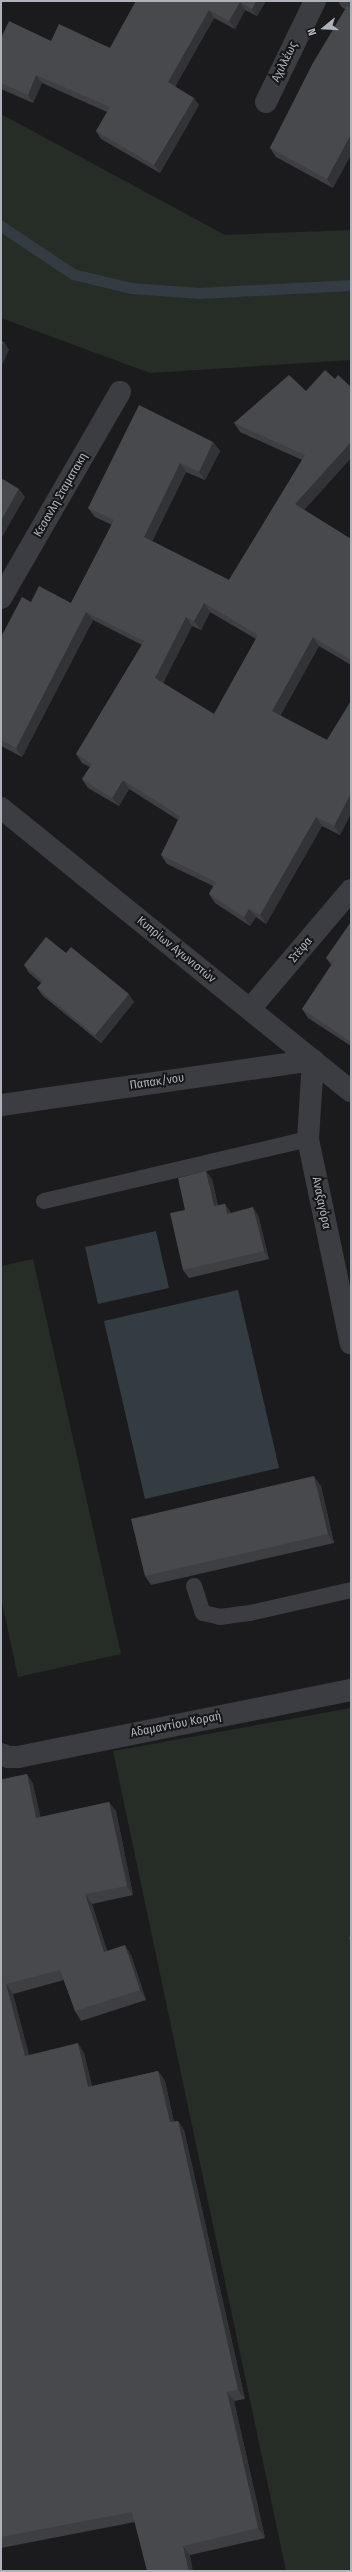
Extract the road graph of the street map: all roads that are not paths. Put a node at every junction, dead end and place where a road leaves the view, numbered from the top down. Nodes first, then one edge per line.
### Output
1 (315, 1) edge
2 (347, 1) edge
3 (351, 3) edge
4 (266, 102) dead end
5 (120, 392) dead end
6 (1, 598) edge
7 (1, 808) edge
8 (351, 890) edge
9 (250, 1010) junction
10 (313, 1060) junction
11 (351, 1091) edge
12 (1, 1105) edge
13 (308, 1139) junction
14 (44, 1201) dead end
15 (351, 1344) edge
16 (194, 1586) dead end
17 (351, 1590) edge
18 (351, 1690) edge
19 (1, 1754) edge

1 - 4 street, Αχιλλέως
2 - 3 lane
5 - 6 street, Κεσανλη Σταματακη
7 - 9 street, Κυπρίων Αγωνιστών
8 - 9 street, Στέφα
9 - 10 street, Κυπρίων Αγωνιστών
10 - 11 street, Κυπρίων Αγωνιστών
10 - 12 street, Παπακ/νου
10 - 13 street, Αναξαγόρα
13 - 14 lane
13 - 15 street, Αναξαγόρα
16 - 17 lane
18 - 19 street, Αδαμαντίου Κοραή

